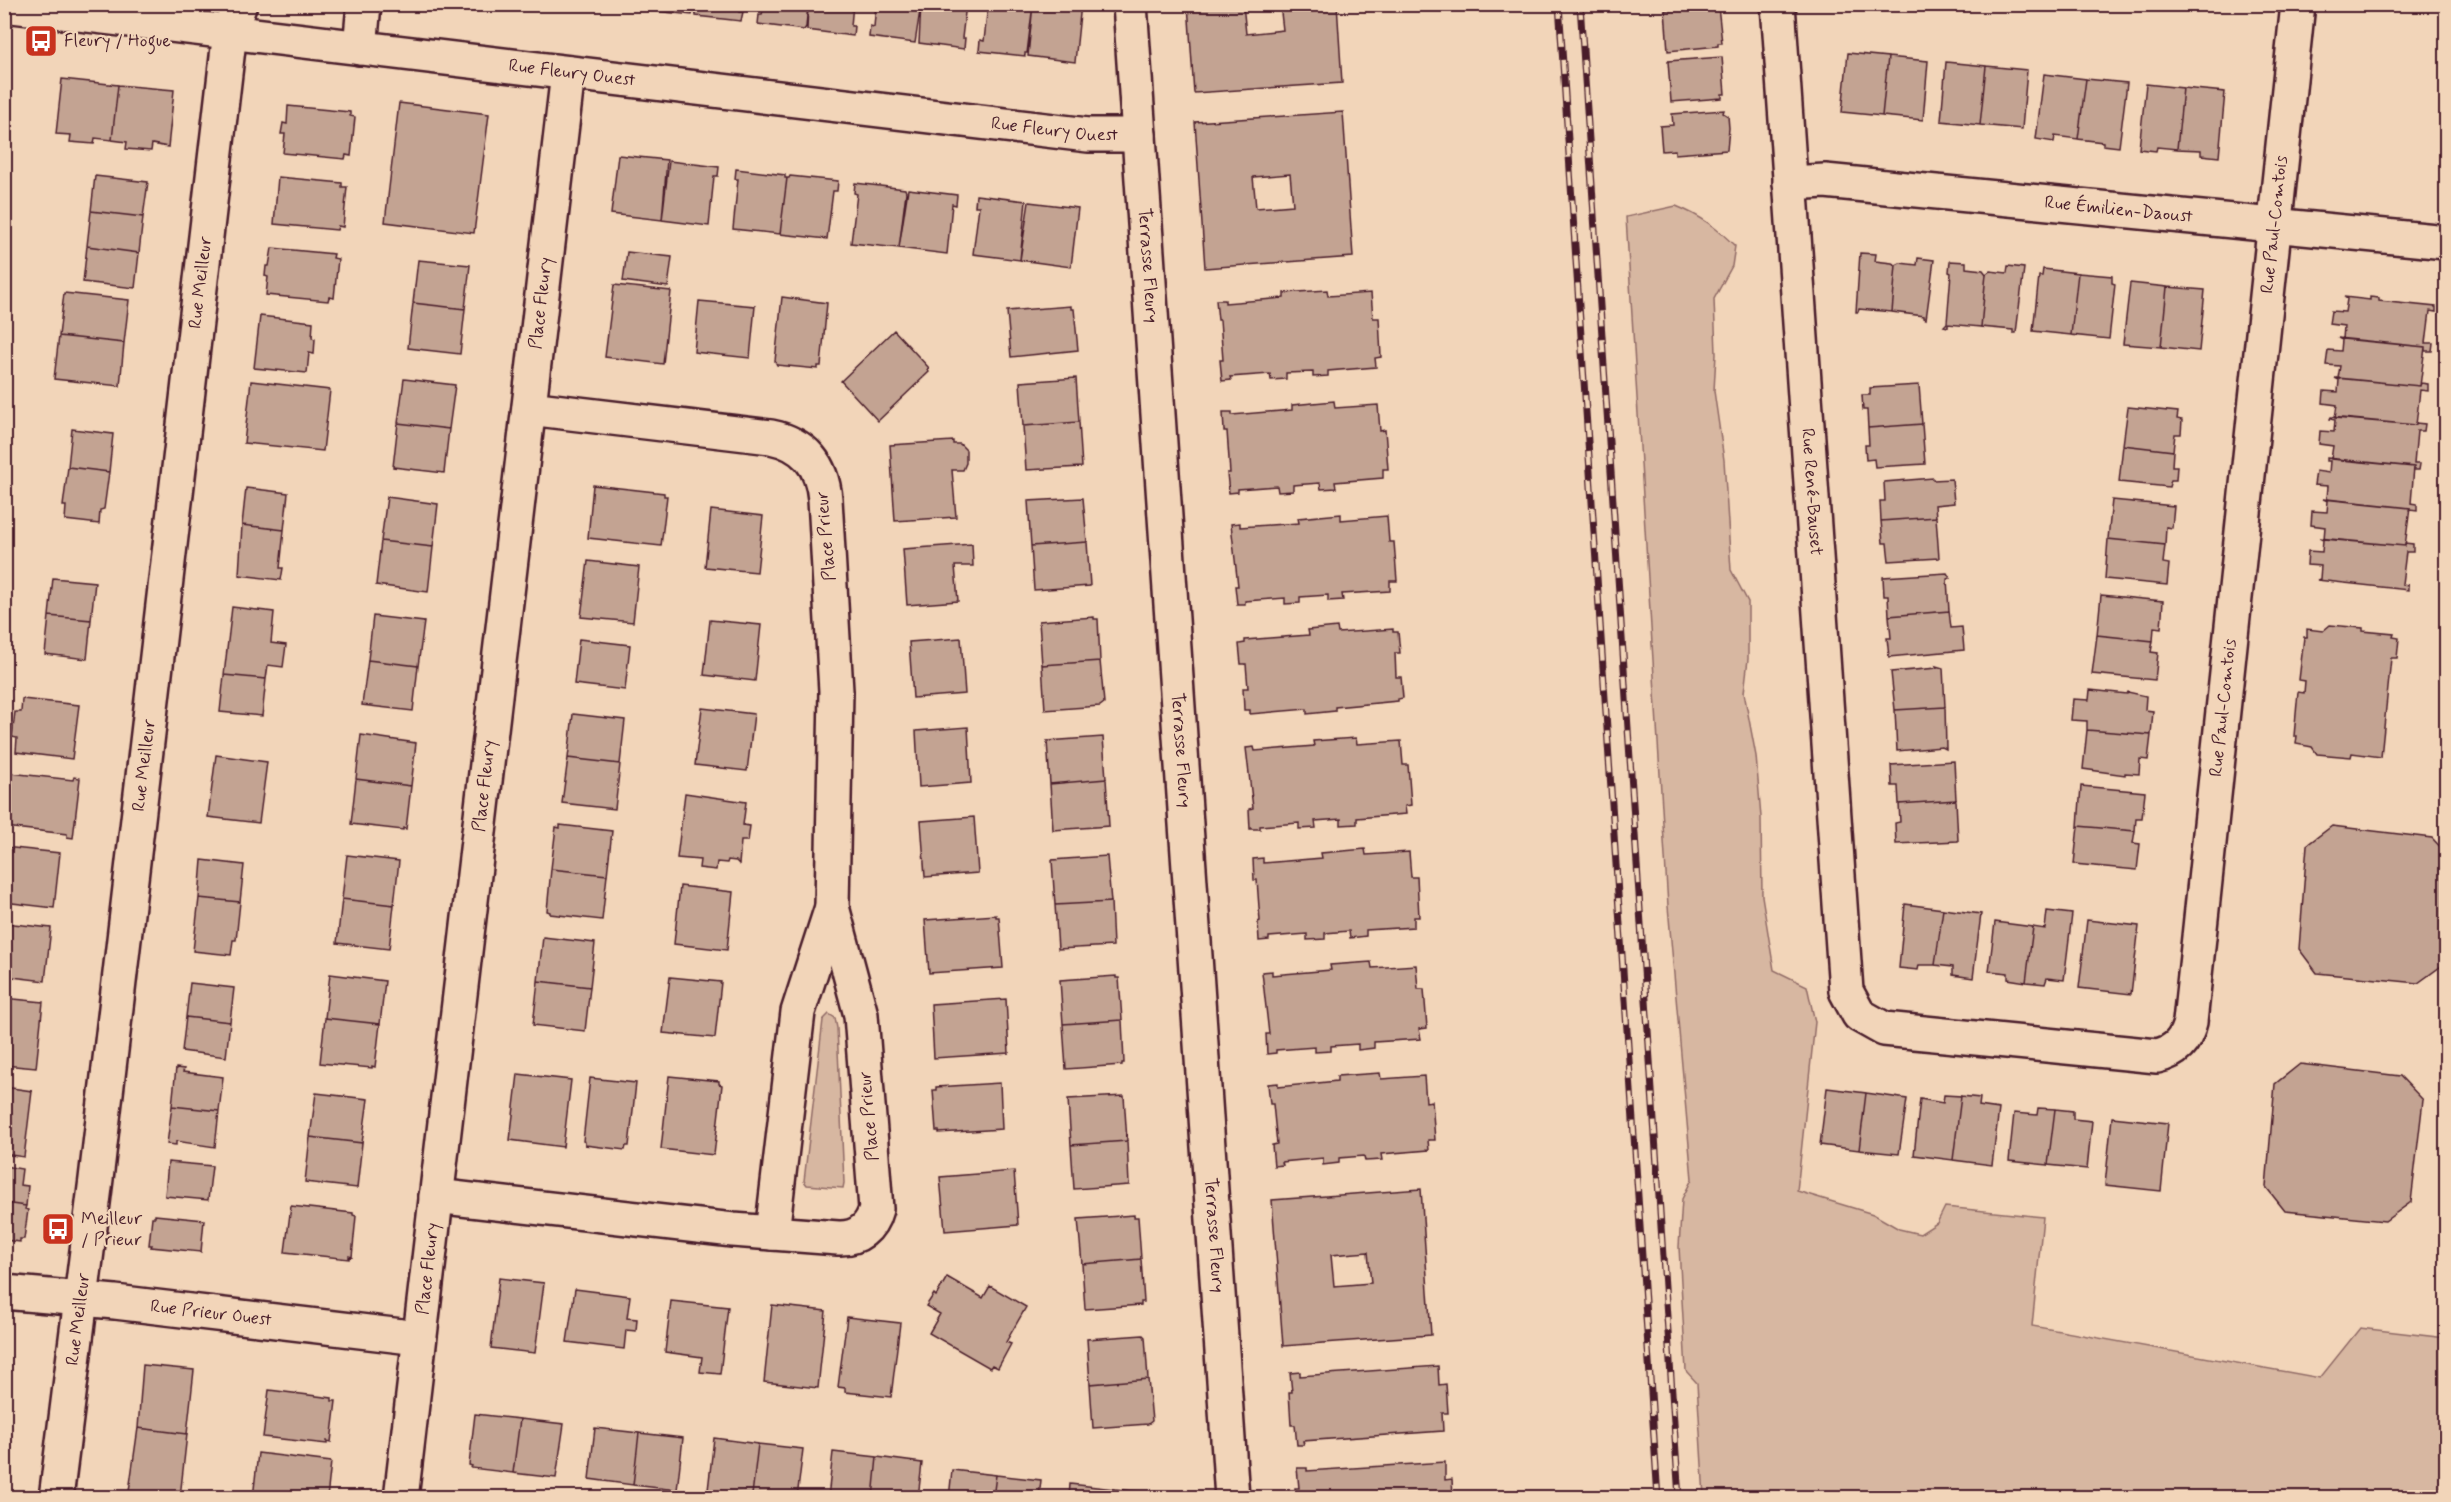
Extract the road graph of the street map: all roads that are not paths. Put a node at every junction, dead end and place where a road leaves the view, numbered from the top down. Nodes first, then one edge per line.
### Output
1 (364, 4) edge
2 (1130, 4) edge
3 (1778, 4) edge
4 (2298, 4) edge
5 (4, 5) edge
6 (231, 13) edge
7 (360, 48) junction
8 (568, 73) junction
9 (1139, 135) junction
10 (1790, 183) junction
11 (2275, 225) junction
12 (2446, 242) edge
13 (529, 408) junction
14 (832, 907) junction
15 (1844, 981) joint
16 (436, 1196) junction
17 (772, 1233) junction
18 (4, 1293) edge
19 (80, 1299) junction
20 (419, 1338) junction
21 (56, 1497) edge
22 (401, 1497) edge
23 (1232, 1497) edge

1 - 7 street
2 - 9 street, Terrasse Fleury
3 - 10 street, Rue René-Bauset
4 - 11 street, Rue Paul-Comtois
5 - 6 street, Rue Fleury Ouest
6 - 7 street, Rue Fleury Ouest
6 - 19 street, Rue Meilleur
7 - 8 street, Rue Fleury Ouest
8 - 9 street, Rue Fleury Ouest
8 - 13 street, Place Fleury
9 - 23 street, Terrasse Fleury
10 - 11 street, Rue Émilien-Daoust
10 - 15 street, Rue René-Bauset
11 - 12 street, Rue Émilien-Daoust
11 - 15 street, Rue Paul-Comtois
13 - 14 street, Place Prieur
13 - 16 street, Place Fleury
14 - 17 street, Place Prieur
14 - 17 street, Place Prieur
16 - 17 street, Place Prieur
16 - 20 street, Place Fleury
18 - 19 street, Rue Prieur Ouest
19 - 20 street, Rue Prieur Ouest
19 - 21 street, Rue Meilleur
20 - 22 street, Place Fleury

